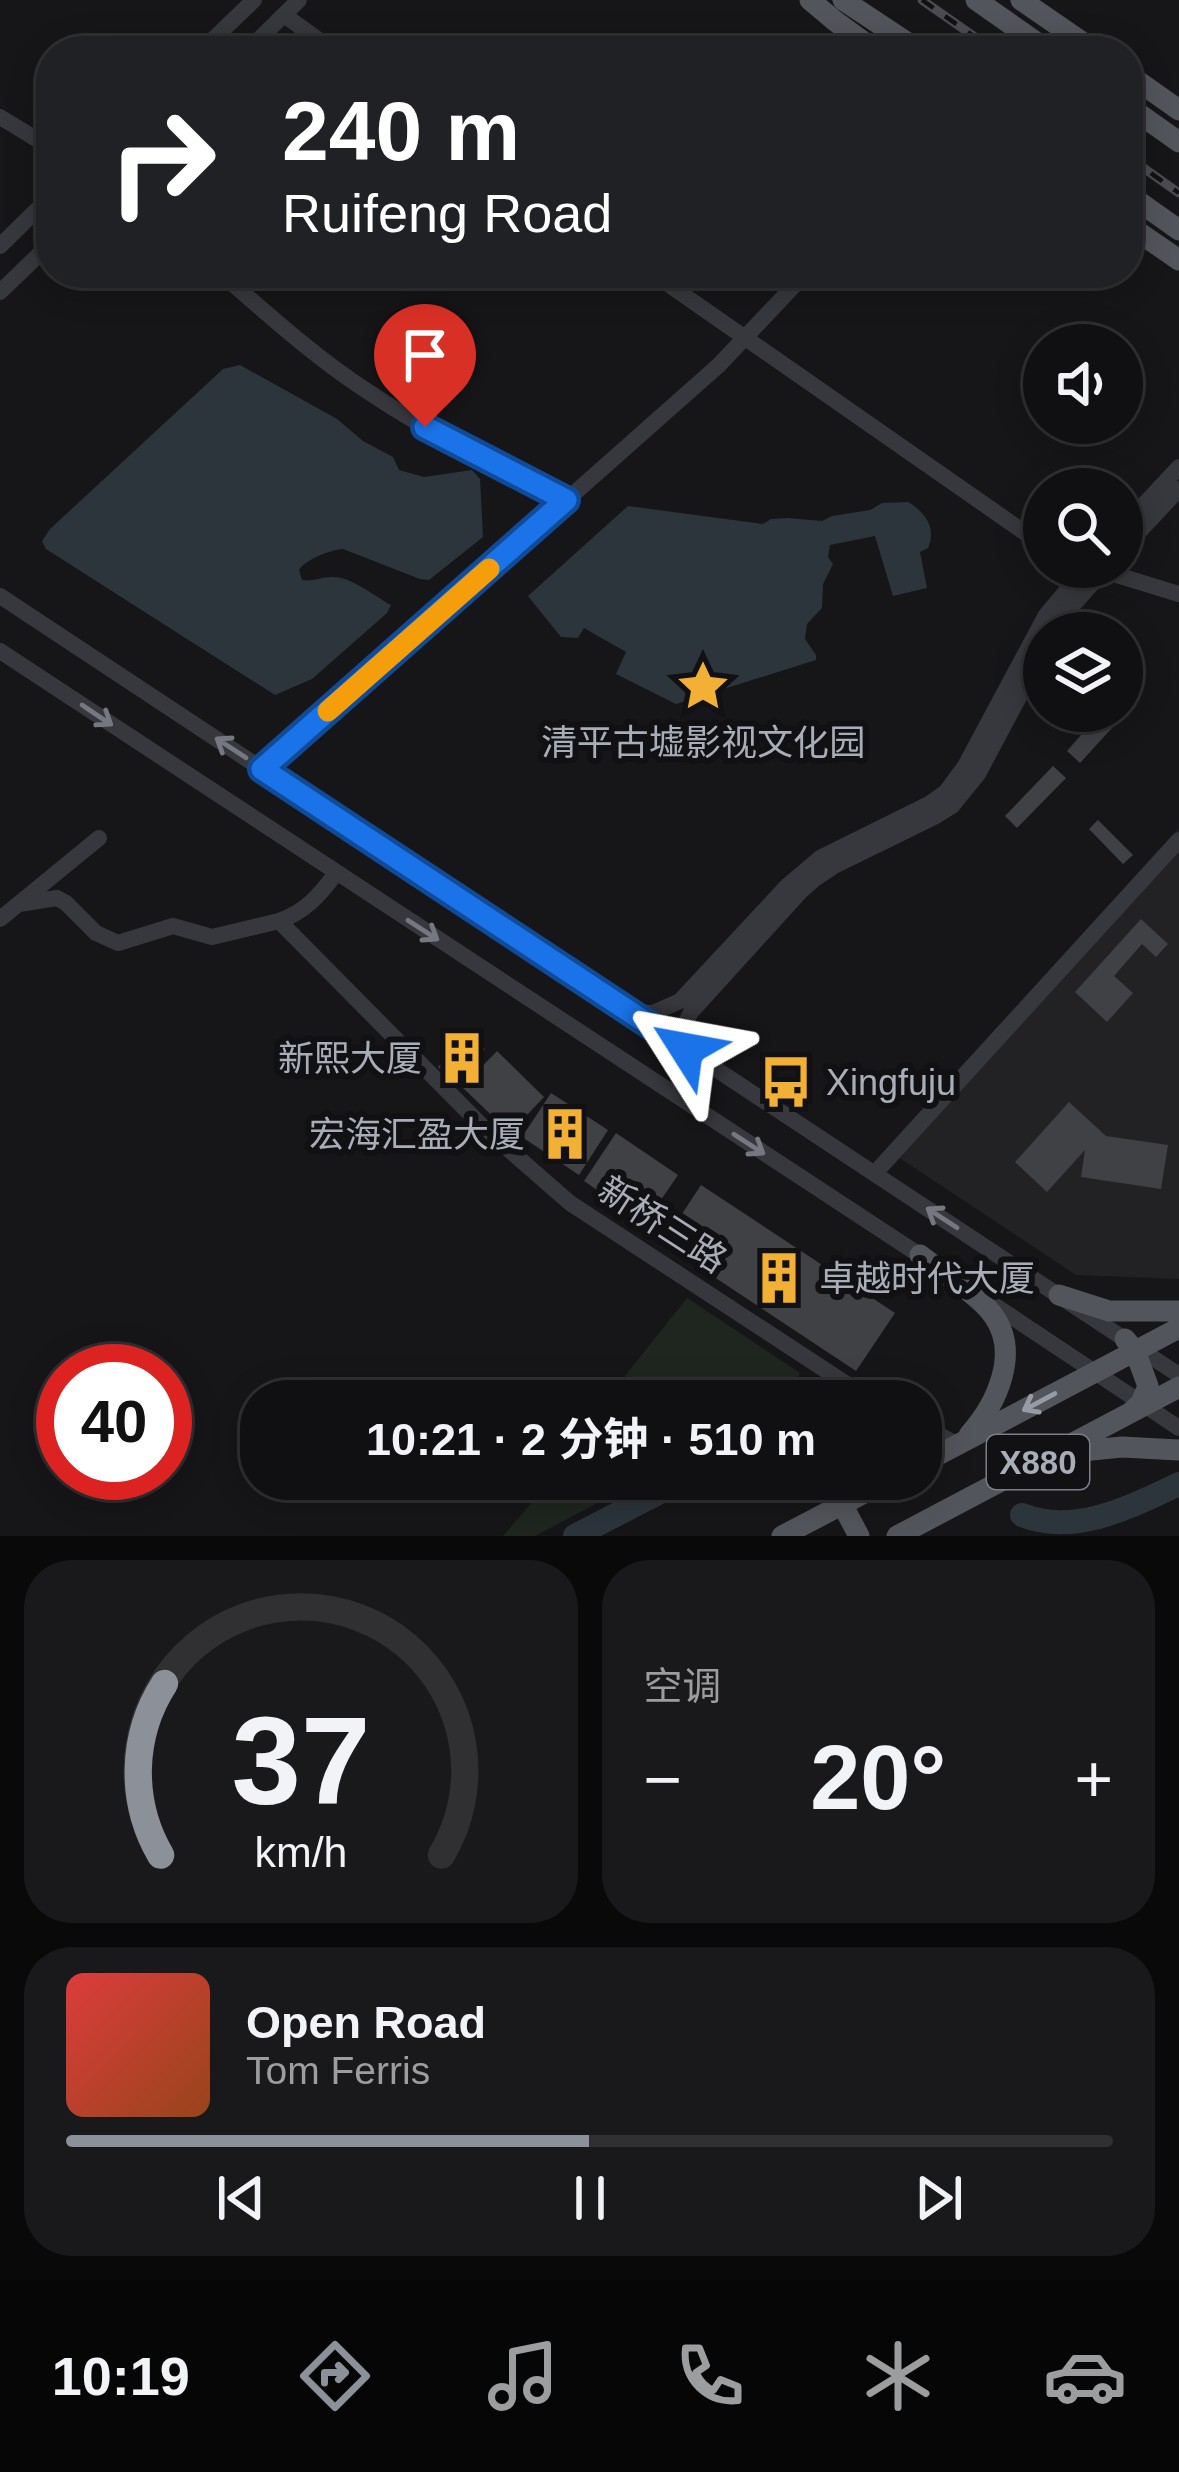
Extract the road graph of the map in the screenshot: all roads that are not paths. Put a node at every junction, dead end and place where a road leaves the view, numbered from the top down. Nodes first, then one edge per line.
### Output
1 (254, 0) edge
2 (299, 0) edge
3 (811, 0) edge
4 (843, 0) edge
5 (976, 0) edge
6 (1021, 0) edge
7 (284, 15) junction
8 (217, 36) edge
9 (262, 36) edge
10 (313, 36) edge
11 (856, 36) edge
12 (897, 36) edge
13 (1028, 36) edge
14 (1073, 36) edge
15 (1143, 85) edge
16 (1179, 110) edge
17 (1143, 117) edge
18 (0, 118) edge
19 (36, 139) edge
20 (1179, 142) edge
21 (1143, 205) edge
22 (36, 211) edge
23 (1179, 230) edge
24 (1143, 235) edge
25 (0, 246) edge
26 (36, 257) edge
27 (1179, 260) edge
28 (238, 288) edge
29 (673, 288) edge
30 (792, 288) edge
31 (0, 292) edge
32 (746, 339) junction
33 (1179, 466) edge
34 (1179, 489) edge
35 (566, 500) junction
36 (1143, 505) edge
37 (1143, 528) edge
38 (1023, 531) edge
39 (1143, 583) edge
40 (1075, 588) edge
41 (1179, 594) edge
42 (0, 596) edge
43 (0, 650) edge
44 (1023, 688) edge
45 (262, 769) junction
46 (99, 838) dead end
47 (1179, 840) edge
48 (336, 874) junction
49 (19, 904) junction
50 (0, 919) edge
51 (279, 921) junction
52 (626, 1009) junction
53 (686, 1049) junction
54 (875, 1174) junction
55 (920, 1255) junction
56 (1059, 1295) junction
57 (1179, 1310) edge
58 (1179, 1328) edge
59 (1133, 1346) junction
60 (1095, 1372) junction
61 (1179, 1375) edge
62 (840, 1380) edge
63 (1179, 1387) edge
64 (1143, 1404) junction
65 (1179, 1428) edge
66 (942, 1436) edge
67 (958, 1444) junction
68 (1179, 1450) edge
69 (942, 1453) edge
70 (1004, 1479) junction
71 (850, 1500) edge
72 (842, 1504) junction
73 (782, 1536) edge
74 (859, 1536) edge
75 (897, 1536) edge

1 - 8 street
2 - 7 street
3 - 11 main road
4 - 12 main road
5 - 13 main road
6 - 14 main road
7 - 9 street
7 - 10 street
15 - 16 main road
17 - 20 main road
18 - 19 street
21 - 23 main road
22 - 25 street
24 - 27 main road
26 - 31 street
28 - 35 street
29 - 32 street
30 - 32 street
32 - 35 street
32 - 38 street
33 - 36 street
34 - 37 street
35 - 45 street
39 - 41 street
40 - 52 street
45 -> 42 street
43 -> 48 street
44 - 53 street
45 - 52 street
46 - 49 street
47 - 54 street
48 - 51 street
48 -> 55 street
49 - 50 street
49 - 51 street
51 - 62 street, 新桥三路
52 - 53 street
53 - 54 street
56 -> 54 street
55 - 60 street
55 - 67 main road
56 - 57 main road
56 - 59 street
58 - 59 main road, X880
59 - 60 main road, X880
59 - 61 street
59 - 64 main road
60 - 64 street
60 -> 67 main road, X880
63 - 64 main road, X880
64 - 65 street
64 - 70 main road, X880
66 - 67 street
67 - 69 main road, X880
68 - 70 main road
70 - 75 main road, X880
71 - 72 main road
72 - 73 main road
72 - 74 main road

